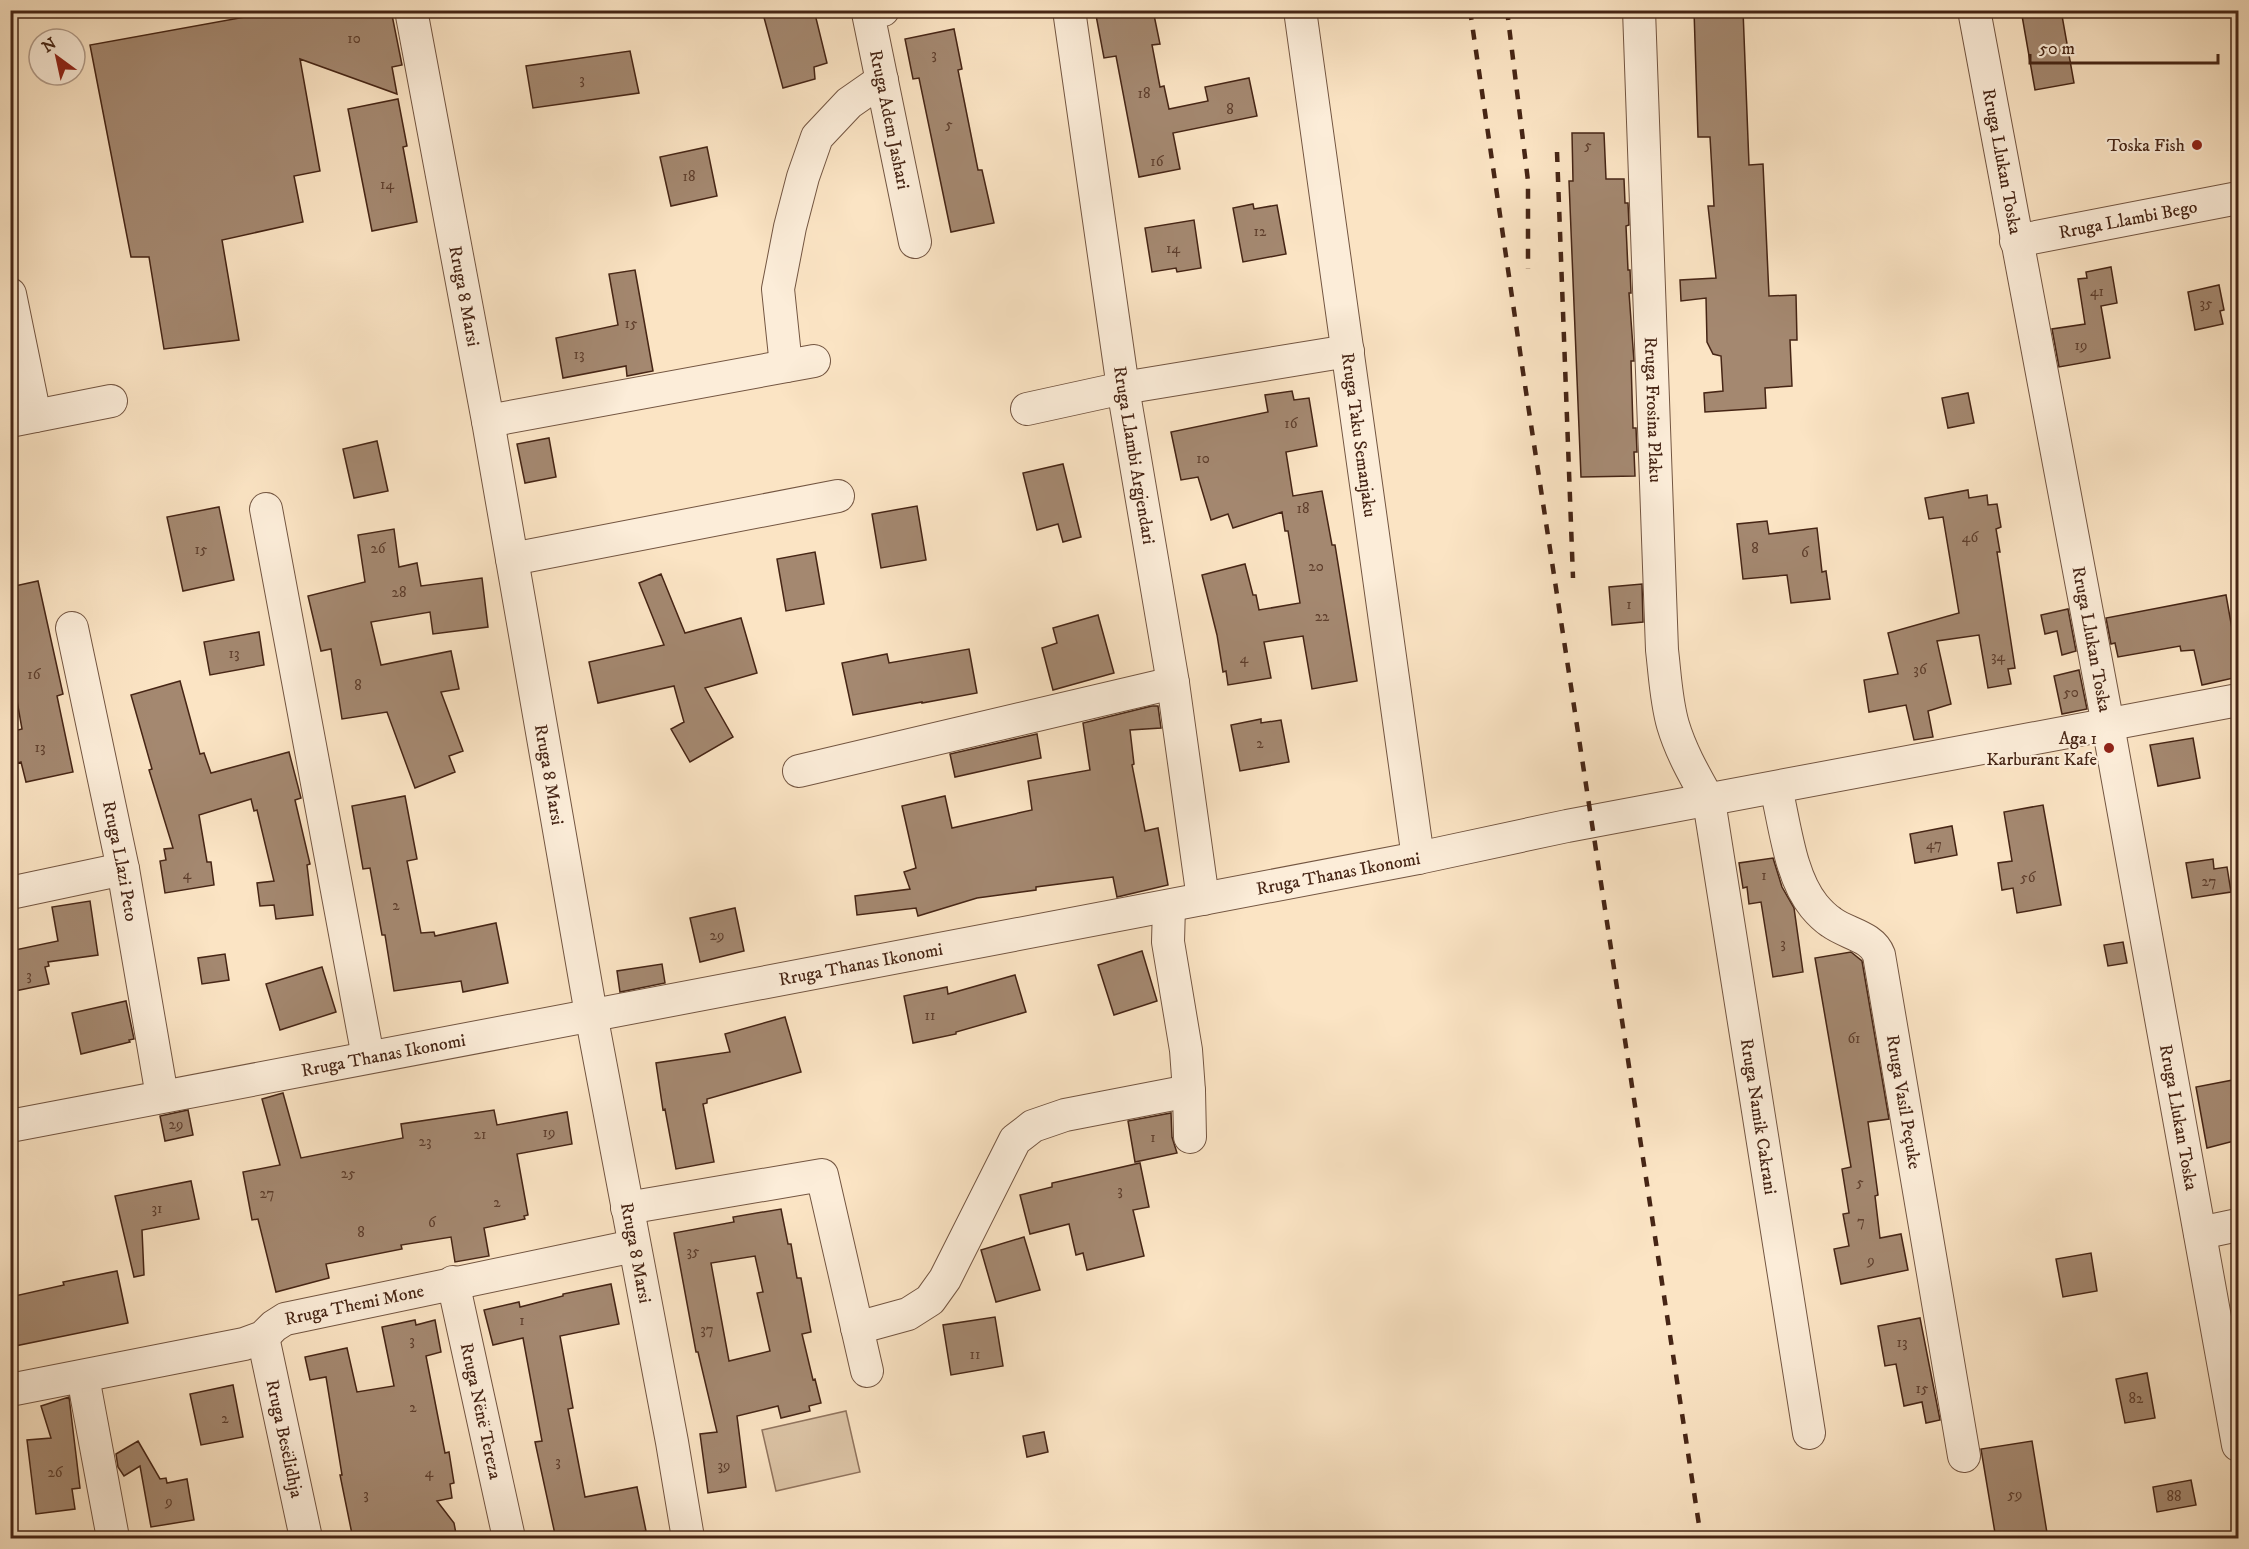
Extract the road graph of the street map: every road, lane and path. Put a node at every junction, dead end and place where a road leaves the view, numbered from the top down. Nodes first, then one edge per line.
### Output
1 (411, 10) edge
2 (883, 10) edge
3 (1069, 10) edge
4 (1300, 10) edge
5 (1639, 10) edge
6 (1974, 10) edge
7 (882, 80) junction
8 (2238, 198) edge
9 (2016, 241) junction
10 (915, 242) dead end
11 (10, 294) edge
12 (1348, 351) junction
13 (1123, 388) junction
14 (111, 401) dead end
15 (1027, 409) dead end
16 (23, 419) edge
17 (488, 421) junction
18 (838, 496) dead end
19 (266, 508) dead end
20 (512, 559) junction
21 (72, 628) dead end
22 (1173, 683) junction
23 (2238, 700) edge
24 (2108, 725) junction
25 (799, 771) dead end
26 (1776, 788) junction
27 (1709, 801) junction
28 (1418, 858) junction
29 (123, 869) junction
30 (10, 892) edge
31 (1203, 899) junction
32 (1169, 906) junction
33 (591, 1014) junction
34 (368, 1057) junction
35 (1190, 1091) junction
36 (162, 1096) junction
37 (10, 1126) edge
38 (1190, 1137) dead end
39 (627, 1208) junction
40 (2238, 1225) edge
41 (2200, 1233) junction
42 (634, 1246) junction
43 (453, 1282) junction
44 (856, 1328) junction
45 (263, 1336) junction
46 (867, 1371) dead end
47 (83, 1377) junction
48 (10, 1390) edge
49 (1809, 1433) dead end
50 (2238, 1445) edge
51 (1964, 1456) dead end
52 (112, 1539) edge
53 (306, 1539) edge
54 (509, 1539) edge
55 (688, 1539) edge

1 - 17 street, Rruga 8 Marsi
2 - 7 street, Rruga Adem Jashari
3 - 13 street, Rruga Llambi Argjendari
4 - 12 street, Rruga Taku Semanjaku
5 - 27 street, Rruga Frosina Plaku
6 - 9 street, Rruga Llukan Toska
7 - 10 street, Rruga Adem Jashari
7 - 17 street
8 - 9 street, Rruga Llambi Bego
9 - 24 street, Rruga Llukan Toska
11 - 16 street
12 - 13 street
12 - 28 street, Rruga Taku Semanjaku
13 - 15 street
13 - 22 street, Rruga Llambi Argjendari
14 - 16 street
17 - 20 street, Rruga 8 Marsi
18 - 20 street
19 - 34 street
20 - 33 street, Rruga 8 Marsi
21 - 29 street, Rruga Llazi Peto
22 - 25 street
22 - 31 street, Rruga Llambi Argjendari
23 - 24 street
24 - 26 street
24 - 41 street, Rruga Llukan Toska
26 - 27 street
26 - 51 street, Rruga Vasil Peçuke
27 - 28 street, Rruga Thanas Ikonomi
27 - 49 street, Rruga Namik Cakrani
28 - 31 street, Rruga Thanas Ikonomi
29 - 30 street
29 - 36 street, Rruga Llazi Peto
31 - 32 street, Rruga Thanas Ikonomi
32 - 33 street, Rruga Thanas Ikonomi
32 - 35 street
33 - 34 street, Rruga Thanas Ikonomi
33 - 39 street, Rruga 8 Marsi
34 - 36 street, Rruga Thanas Ikonomi
35 - 38 street
35 - 44 street
36 - 37 street, Rruga Thanas Ikonomi
39 - 42 street, Rruga 8 Marsi
39 - 44 street
40 - 41 street
41 - 50 street, Rruga Llukan Toska
42 - 43 street, Rruga Themi Mone
42 - 55 street, Rruga 8 Marsi
43 - 45 street, Rruga Themi Mone
43 - 54 street, Rruga Nënë Tereza
44 - 46 street
45 - 47 street, Rruga Themi Mone
45 - 53 street, Rruga Besëlidhja
47 - 48 street, Rruga Themi Mone
47 - 52 street

